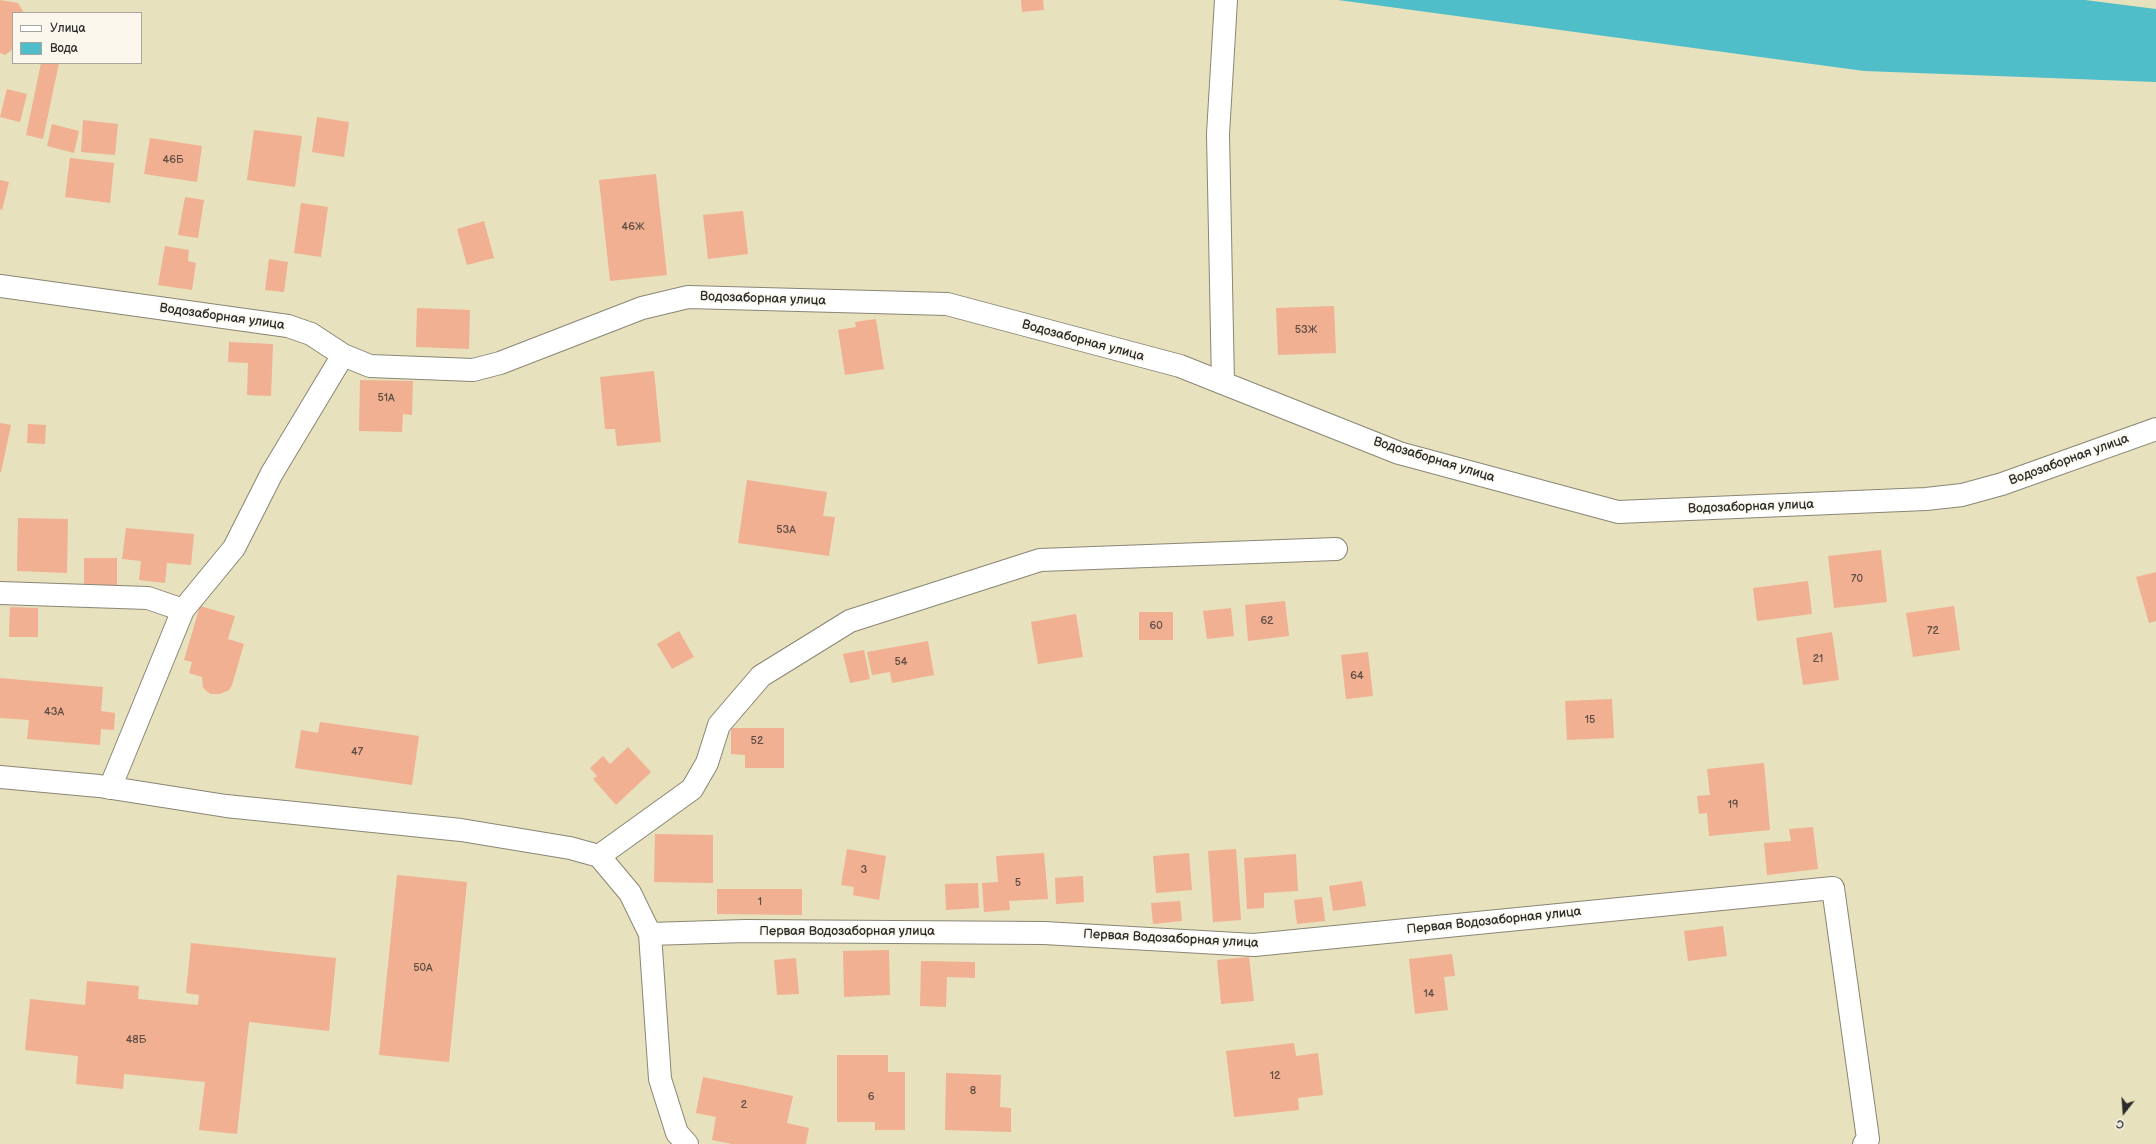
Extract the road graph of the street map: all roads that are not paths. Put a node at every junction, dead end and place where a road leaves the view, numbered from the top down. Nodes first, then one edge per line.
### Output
1 (1226, 0) edge
2 (0, 286) edge
3 (342, 355) junction
4 (1223, 383) junction
5 (2156, 429) edge
6 (1336, 549) dead end
7 (0, 593) edge
8 (183, 610) junction
9 (0, 777) edge
10 (110, 788) junction
11 (599, 856) junction
12 (650, 934) junction
13 (686, 1144) edge
14 (1864, 1144) edge

1 - 4 street
2 - 3 street, Водозаборная улица
3 - 4 street, Водозаборная улица
3 - 8 street
4 - 5 street, Водозаборная улица
6 - 11 street
7 - 8 street
8 - 10 street
9 - 10 street
10 - 11 street
11 - 12 street
12 - 13 street
12 - 14 street, Первая Водозаборная улица

